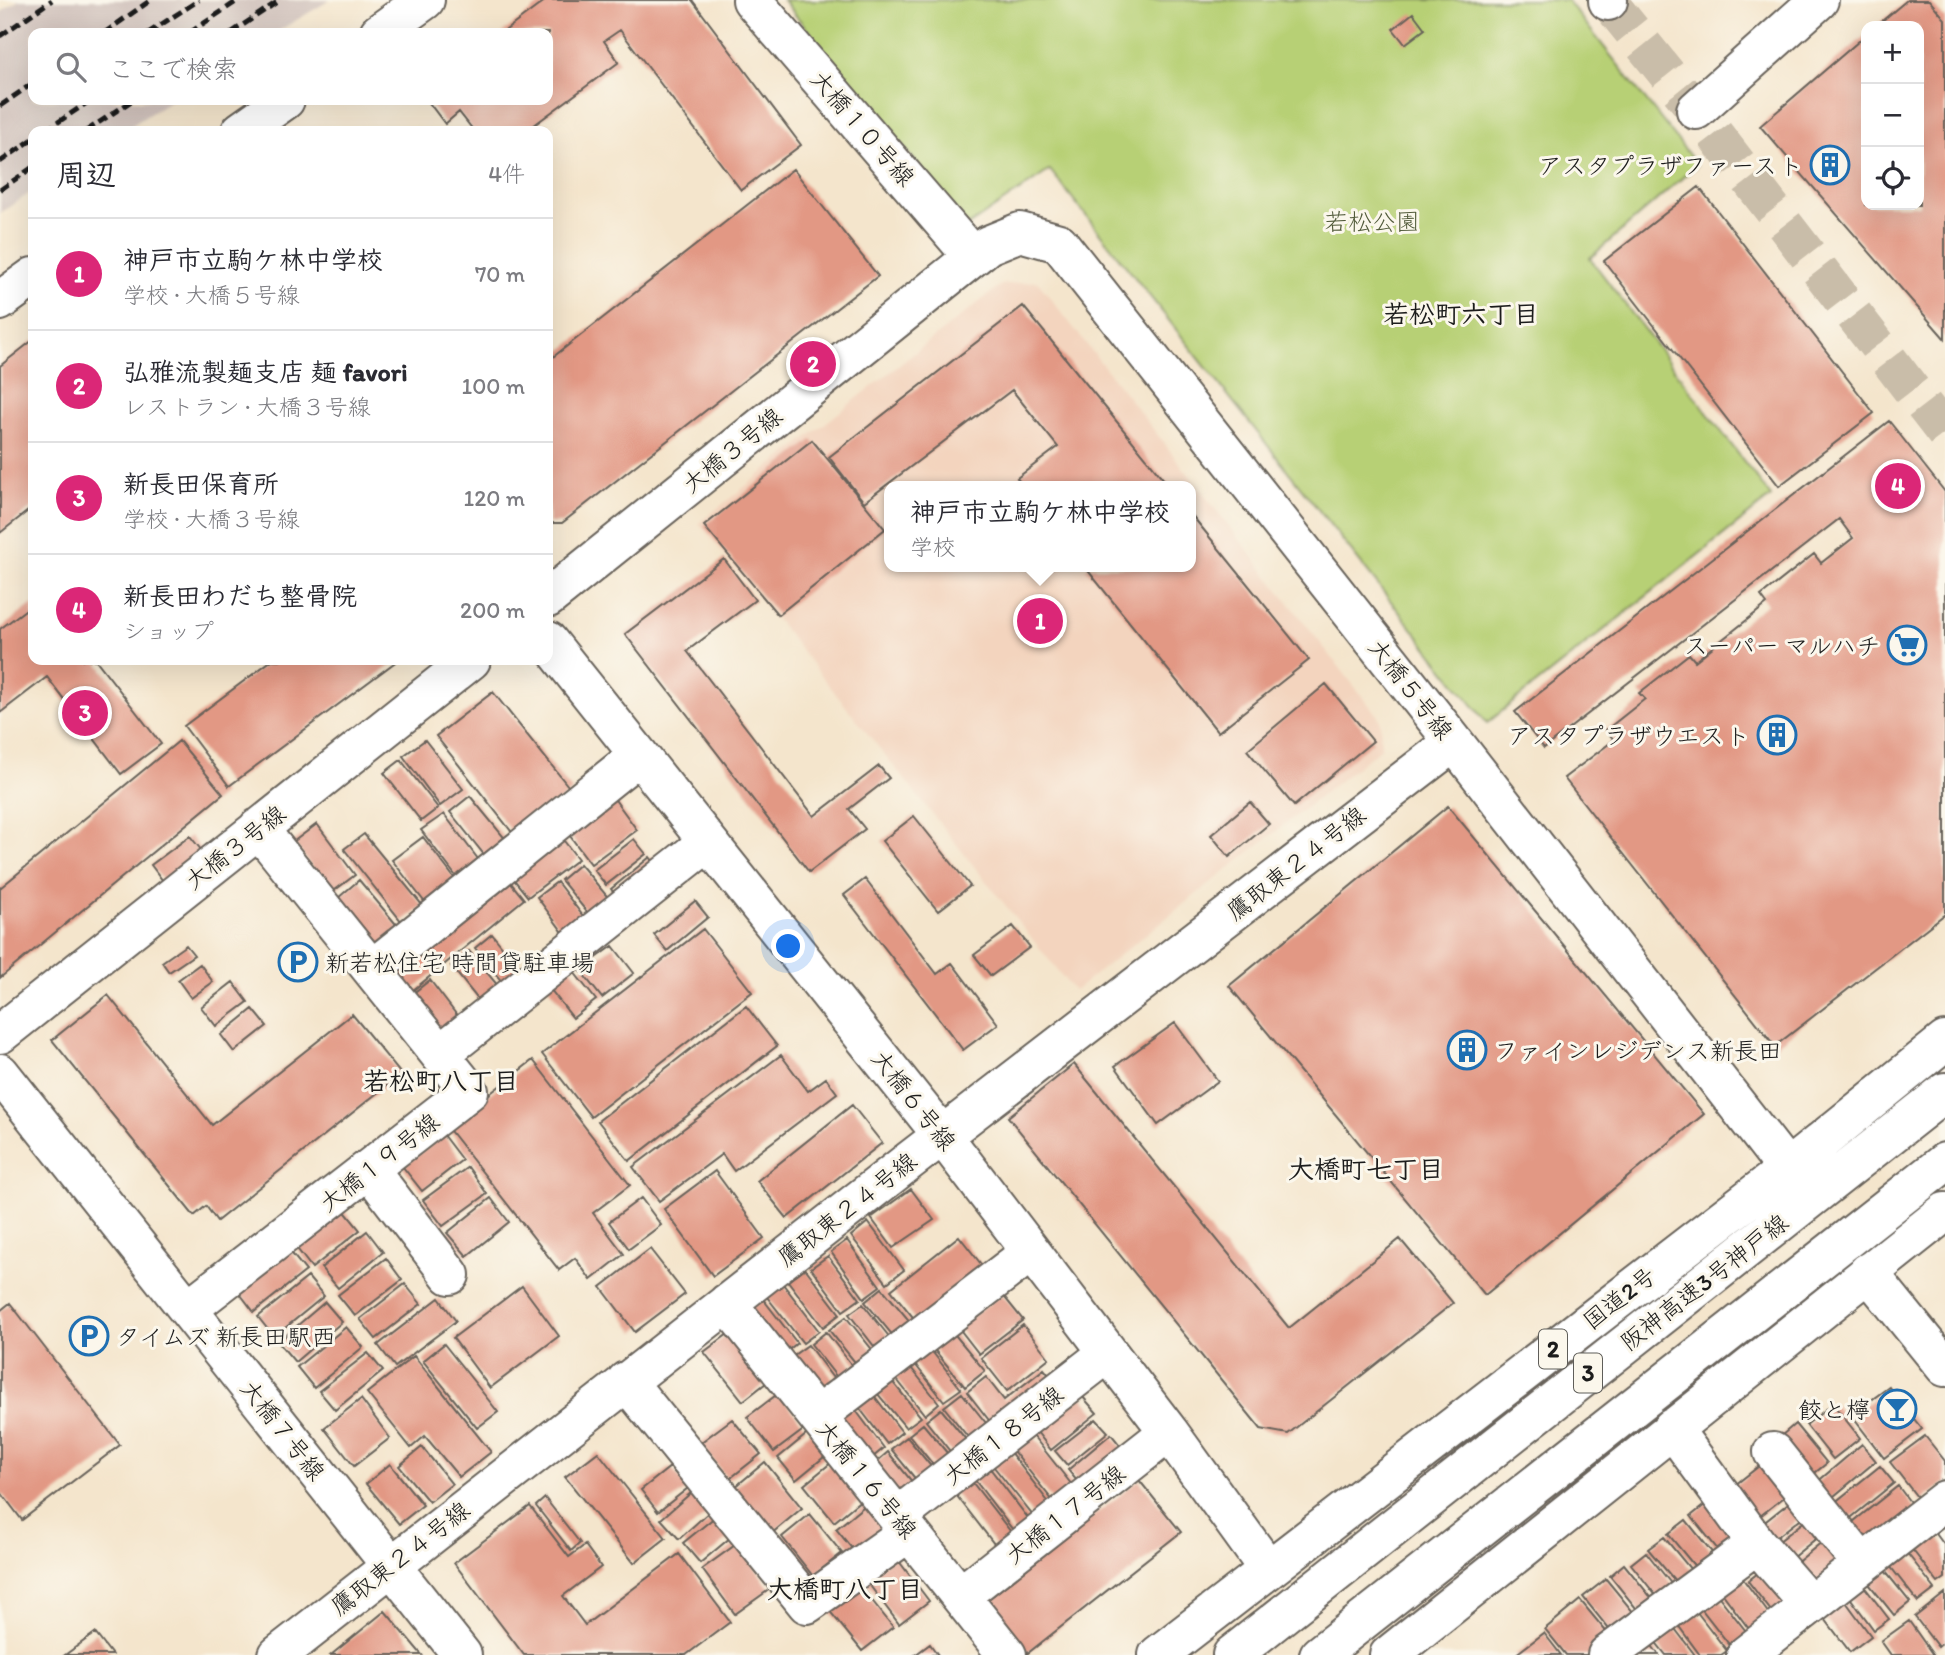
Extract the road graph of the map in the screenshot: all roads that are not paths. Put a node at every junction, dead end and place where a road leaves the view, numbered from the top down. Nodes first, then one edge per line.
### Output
1 (425, 0) edge
2 (752, 0) edge
3 (1819, 0) edge
4 (386, 28) edge
5 (278, 105) edge
6 (1696, 110) dead end
7 (248, 126) edge
8 (1020, 232) joint
9 (973, 257) junction
10 (28, 281) edge
11 (0, 301) edge
12 (553, 594) edge
13 (553, 647) edge
14 (465, 665) edge
15 (1454, 743) junction
16 (639, 755) junction
17 (258, 828) junction
18 (708, 842) junction
19 (372, 969) junction
20 (0, 1034) edge
21 (1945, 1041) edge
22 (440, 1054) junction
23 (0, 1073) edge
24 (1945, 1092) edge
25 (942, 1135) junction
26 (1945, 1162) edge
27 (369, 1169) junction
28 (1787, 1169) junction
29 (1945, 1212) edge
30 (1031, 1252) junction
31 (1868, 1272) junction
32 (450, 1275) dead end
33 (727, 1303) junction
34 (188, 1310) junction
35 (1108, 1353) junction
36 (1945, 1367) edge
37 (626, 1381) junction
38 (817, 1416) junction
39 (1672, 1429) junction
40 (1169, 1432) junction
41 (1773, 1452) dead end
42 (1945, 1500) edge
43 (903, 1524) junction
44 (1758, 1544) junction
45 (1862, 1564) junction
46 (390, 1565) junction
47 (1268, 1569) junction
48 (960, 1596) junction
49 (1810, 1605) junction
50 (278, 1655) edge
51 (461, 1655) edge
52 (1007, 1655) edge
53 (1158, 1655) edge
54 (1232, 1655) edge
55 (1319, 1655) edge
56 (1389, 1655) edge
57 (1607, 1655) edge
58 (1746, 1655) edge

1 - 4 main road
2 - 9 main road, 大橋１０号線
3 - 6 main road
5 - 7 main road
8 - 9 main road, 大橋３号線
8 - 15 main road, 大橋５号線
9 - 12 main road, 大橋３号線
10 - 11 main road
13 - 16 main road, 大橋６号線
14 - 17 main road, 大橋３号線
15 - 25 main road, 鷹取東２４号線
15 - 28 main road, 大橋５号線
16 - 18 main road, 大橋６号線
16 - 19 main road
17 - 19 main road, 大橋１９号線
17 - 20 main road, 大橋３号線
18 - 22 main road
18 - 25 main road, 大橋６号線
19 - 22 main road, 大橋１９号線
21 - 28 main road, 国道2号 / 2
22 - 27 main road, 大橋１９号線
23 - 34 main road, 大橋７号線
24 - 54 main road, 阪神高速3号神戸線 / 3
25 - 30 main road, 大橋６号線
25 - 33 main road, 鷹取東２４号線
26 - 55 main road, 3
27 - 32 main road
27 - 34 main road, 大橋１９号線
28 - 47 main road, 国道2号 / 2
29 - 31 main road
30 - 35 main road, 大橋６号線
30 - 38 main road
31 - 36 main road
31 - 39 main road
33 - 37 main road, 鷹取東２４号線
33 - 38 main road, 大橋１６号線
34 - 46 main road, 大橋７号線
35 - 40 main road, 大橋６号線
35 - 43 main road, 大橋１８号線
37 - 43 main road, 大橋１８号線
37 - 46 main road, 鷹取東２４号線
38 - 43 main road, 大橋１６号線
39 - 44 main road
39 - 56 main road
40 - 47 main road, 大橋６号線
40 - 48 main road, 大橋１７号線
41 - 45 main road
42 - 45 main road
43 - 48 main road, 大橋１６号線
44 - 49 main road
44 - 57 main road
45 - 49 main road
46 - 50 main road, 鷹取東２４号線
46 - 51 main road, 大橋７号線
47 - 53 main road, 国道2号 / 2
48 - 52 main road, 大橋１６号線
49 - 58 main road

